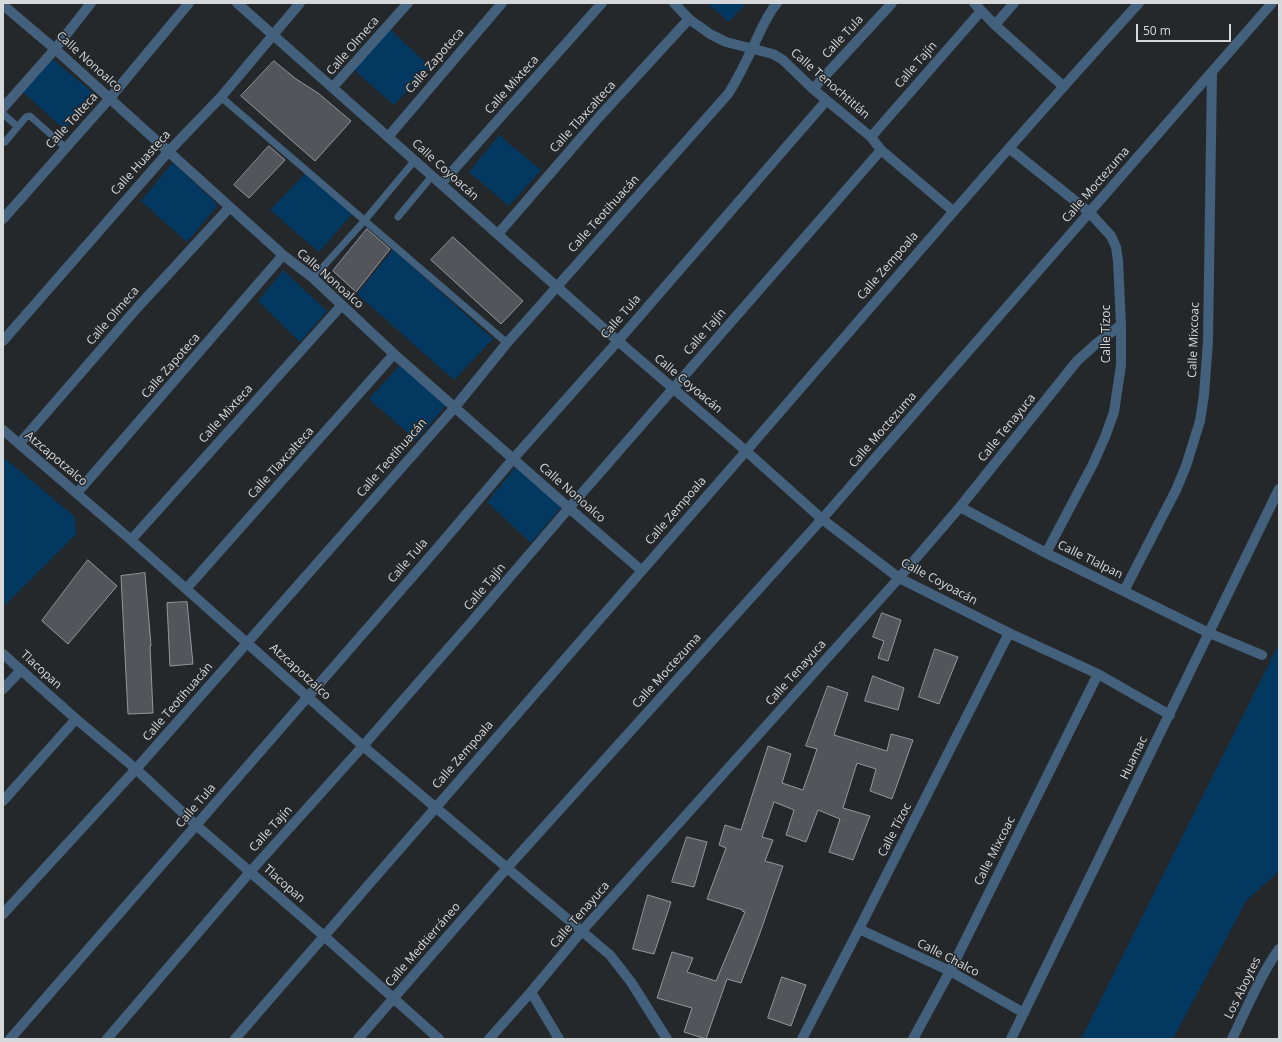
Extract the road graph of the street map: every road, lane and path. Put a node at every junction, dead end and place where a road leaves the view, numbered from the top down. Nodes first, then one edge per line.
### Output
1 (91, 3) edge
2 (189, 3) edge
3 (237, 3) edge
4 (300, 3) edge
5 (408, 3) edge
6 (502, 3) edge
7 (602, 3) edge
8 (674, 3) edge
9 (776, 3) edge
10 (892, 3) edge
11 (974, 3) edge
12 (1014, 3) edge
13 (1139, 3) edge
14 (1272, 3) edge
15 (3, 5) edge
16 (981, 11) junction
17 (689, 19) junction
18 (995, 25) junction
19 (273, 35) junction
20 (752, 48) junction
21 (55, 49) junction
22 (1212, 73) junction
23 (1063, 86) junction
24 (333, 87) junction
25 (813, 89) junction
26 (221, 97) junction
27 (110, 98) junction
28 (826, 100) junction
29 (3, 108) edge
30 (3, 114) edge
31 (17, 126) junction
32 (388, 137) junction
33 (871, 137) junction
34 (5, 142) dead end
35 (66, 148) junction
36 (1009, 148) junction
37 (881, 150) junction
38 (169, 151) junction
39 (415, 160) junction
40 (432, 176) junction
41 (441, 184) junction
42 (229, 208) junction
43 (953, 211) junction
44 (1089, 212) junction
45 (398, 217) dead end
46 (3, 219) edge
47 (365, 220) junction
48 (498, 234) junction
49 (283, 255) junction
50 (313, 278) junction
51 (557, 286) junction
52 (341, 306) junction
53 (1121, 325) junction
54 (3, 341) edge
55 (618, 341) junction
56 (507, 343) junction
57 (394, 354) junction
58 (673, 388) junction
59 (455, 407) junction
60 (3, 430) edge
61 (19, 444) junction
62 (746, 451) junction
63 (513, 459) junction
64 (1279, 489) edge
65 (77, 493) junction
66 (960, 507) junction
67 (569, 508) junction
68 (822, 519) junction
69 (131, 540) junction
70 (1046, 553) junction
71 (641, 570) junction
72 (899, 578) junction
73 (186, 589) junction
74 (1124, 591) junction
75 (1009, 633) junction
76 (1209, 633) junction
77 (247, 643) junction
78 (3, 654) edge
79 (1262, 655) dead end
80 (21, 670) junction
81 (1098, 674) junction
82 (3, 689) edge
83 (307, 697) junction
84 (1170, 715) junction
85 (76, 719) junction
86 (363, 746) junction
87 (136, 769) junction
88 (3, 801) edge
89 (434, 807) junction
90 (196, 825) junction
91 (507, 868) junction
92 (250, 872) junction
93 (3, 914) edge
94 (860, 929) junction
95 (581, 932) junction
96 (324, 936) junction
97 (1279, 949) edge
98 (950, 971) junction
99 (531, 992) junction
100 (394, 998) junction
101 (1024, 1013) junction
102 (10, 1039) edge
103 (107, 1039) edge
104 (236, 1039) edge
105 (358, 1039) edge
106 (439, 1039) edge
107 (489, 1039) edge
108 (558, 1039) edge
109 (667, 1039) edge
110 (802, 1039) edge
111 (913, 1039) edge
112 (1011, 1039) edge
113 (1232, 1039) edge

1 - 21 street
2 - 27 street, Calle Tolteca
3 - 19 street, Calle Coyoacán
4 - 19 street, Calle Huasteca
5 - 24 street, Calle Olmeca
6 - 32 street, Calle Zapoteca
7 - 41 street, Calle Mixteca
8 - 17 street, Calle Tenochtitlán
9 - 20 street, Calle Teotihuacán
10 - 25 street, Calle Tula
11 - 16 street
12 - 18 street
13 - 23 street, Calle Zempoala
14 - 22 street, Calle Moctezuma
15 - 21 street, Calle Nonoalco
16 - 18 street
16 - 33 street, Calle Tajín
17 - 20 street, Calle Tenochtitlán
17 - 48 street, Calle Tlaxcalteca
18 - 23 street
19 - 24 street, Calle Coyoacán
19 - 26 street, Calle Huasteca
20 - 25 street, Calle Tenochtitlán
20 - 51 street, Calle Teotihuacán
21 - 27 street, Calle Nonoalco
21 - 29 street
22 - 44 street, Calle Moctezuma
22 - 74 street, Calle Mixcoac
23 - 36 street, Calle Zempoala
24 - 32 street, Calle Coyoacán
25 - 28 street, Calle Tenochtitlán
26 - 38 street, Calle Huasteca
26 - 47 lane
27 - 35 street, Calle Tolteca
27 - 38 street, Calle Nonoalco
28 - 33 street, Calle Tenochtitlán
28 - 55 street, Calle Tula
30 - 31 lane
31 - 34 lane
31 - 35 lane
32 - 39 street, Calle Coyoacán
33 - 37 street, Calle Tenochtitlán
35 - 46 street, Calle Tolteca
36 - 43 street, Calle Zempoala
36 - 44 street, Calle Tízoc
37 - 43 street, Calle Tenochtitlán
37 - 58 street, Calle Tajín
38 - 42 street, Calle Nonoalco
38 - 54 street, Calle Huasteca
39 - 40 street, Calle Coyoacán
39 - 47 lane
40 - 41 street, Calle Coyoacán
40 - 45 lane
41 - 48 street, Calle Coyoacán
42 - 49 street, Calle Nonoalco
42 - 61 street, Calle Olmeca
43 - 62 street, Calle Zempoala
44 - 53 street, Calle Tízoc
44 - 68 street, Calle Moctezuma
47 - 50 lane
47 - 56 lane
48 - 51 street, Calle Coyoacán
49 - 50 street, Calle Nonoalco
49 - 65 street, Calle Zapoteca
50 - 52 street, Calle Nonoalco
51 - 55 street, Calle Coyoacán
51 - 56 street, Calle Teotihuacán
52 - 57 street, Calle Nonoalco
52 - 69 street, Calle Mixteca
53 - 66 street, Calle Tenayuca
53 - 70 street, Calle Tízoc
55 - 58 street, Calle Coyoacán
55 - 63 street, Calle Tula
56 - 59 street, Calle Teotihuacán
57 - 59 street, Calle Nonoalco
57 - 73 street, Calle Tlaxcalteca
58 - 62 street, Calle Coyoacán
58 - 67 street, Calle Tajín
59 - 63 street, Calle Nonoalco
59 - 77 street, Calle Teotihuacán
60 - 61 street, Atzcapotzalco
61 - 65 street, Atzcapotzalco
62 - 68 street, Calle Coyoacán
62 - 71 street, Calle Zempoala
63 - 67 street, Calle Nonoalco
63 - 83 street, Calle Tula
64 - 76 street, Huamac
65 - 69 street, Atzcapotzalco
66 - 70 street, Calle Tlalpan
66 - 72 street, Calle Tenayuca
67 - 71 street, Calle Nonoalco
67 - 86 street, Calle Tajín
68 - 72 street, Calle Coyoacán
68 - 91 street, Calle Moctezuma
69 - 73 street, Atzcapotzalco
70 - 74 street, Calle Tlalpan
71 - 89 street, Calle Zempoala
72 - 75 street, Calle Coyoacán
72 - 95 street, Calle Tenayuca
73 - 77 street, Atzcapotzalco
74 - 76 street, Calle Tlalpan
75 - 81 street, Calle Coyoacán
75 - 94 street, Calle Tízoc
76 - 79 street, Calle Tlalpan
76 - 84 street, Huamac
77 - 83 street, Atzcapotzalco
77 - 87 street, Calle Teotihuacán
78 - 80 street, Tlacopan
80 - 82 street
80 - 85 street, Tlacopan
81 - 84 street, Calle Coyoacán
81 - 98 street, Calle Mixcoac
83 - 86 street, Atzcapotzalco
83 - 90 street, Calle Tula
84 - 101 street, Huamac
85 - 87 street, Tlacopan
85 - 88 street
86 - 89 street, Atzcapotzalco
86 - 92 street, Calle Tajín
87 - 90 street, Tlacopan
87 - 93 street, Calle Teotihuacán
89 - 91 street, Atzcapotzalco
89 - 96 street, Calle Zempoala
90 - 92 street, Tlacopan
90 - 102 street, Calle Tula
91 - 95 street, Atzcapotzalco
91 - 100 street, Calle Medtierráneo
92 - 96 street, Tlacopan
92 - 103 street, Calle Tajín
94 - 98 street, Calle Chalco
94 - 110 street, Calle Tízoc
95 - 99 street, Calle Tenayuca
95 - 109 street, Atzcapotzalco
96 - 100 street, Tlacopan
96 - 104 street, Calle Zempoala
97 - 113 street, Los Aboytes
98 - 101 street, Calle Chalco
98 - 111 street, Calle Mixcoac
99 - 107 street, Calle Tenayuca
99 - 108 street
100 - 105 street, Calle Medtierráneo
100 - 106 street, Tlacopan
101 - 112 street, Huamac

